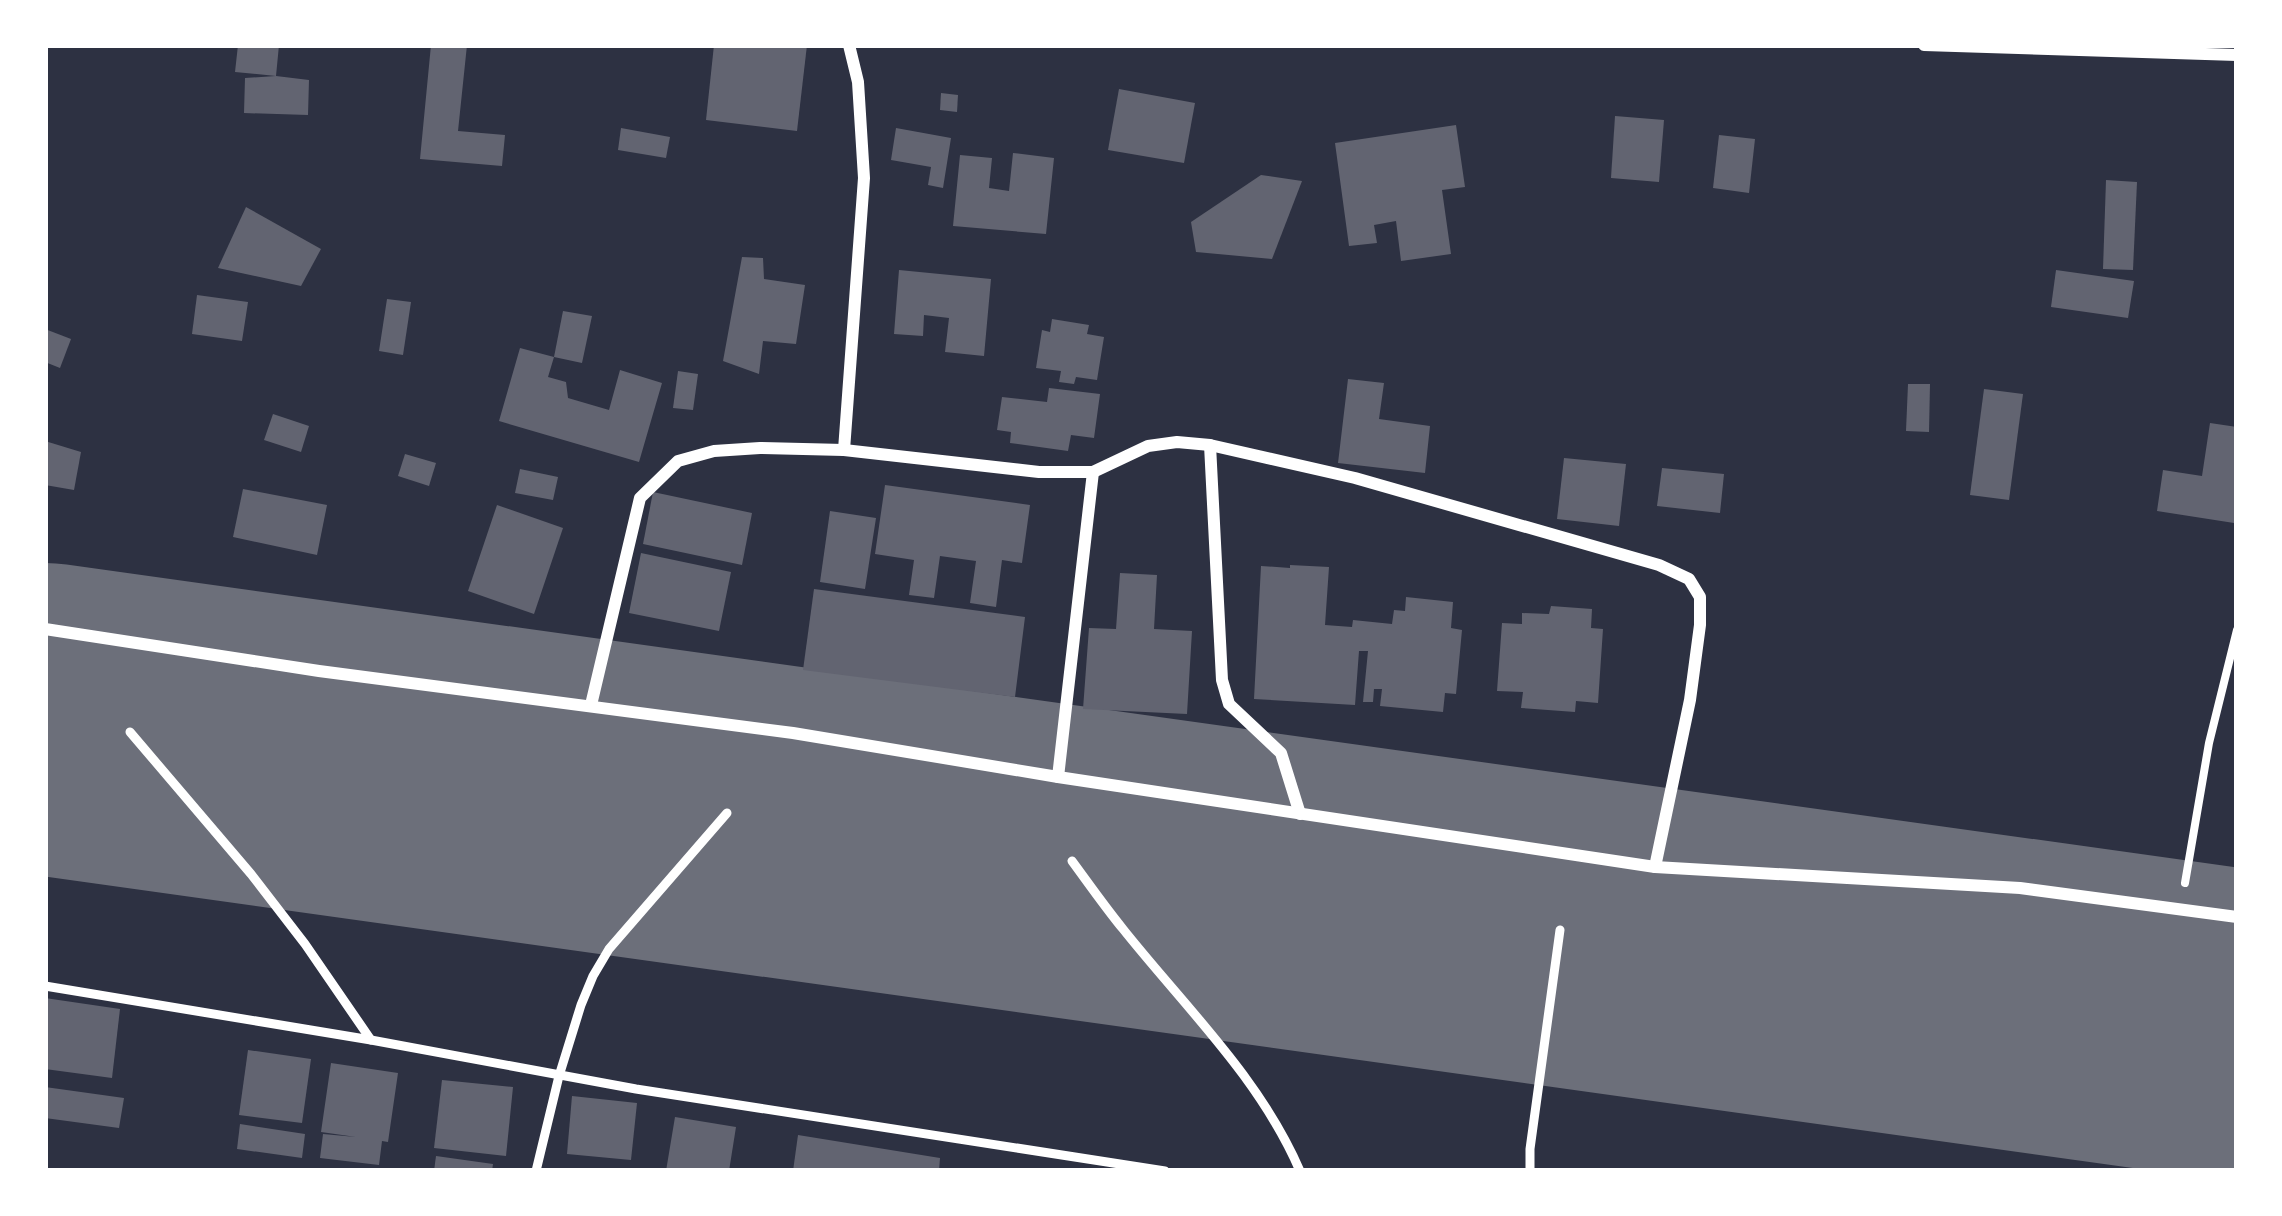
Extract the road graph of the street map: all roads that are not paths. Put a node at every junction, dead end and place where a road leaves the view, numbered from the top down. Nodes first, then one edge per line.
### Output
1 (849, 45) edge
2 (1927, 45) edge
3 (2237, 55) edge
4 (1210, 445) junction
5 (844, 451) junction
6 (1094, 472) junction
7 (45, 629) edge
8 (591, 705) junction
9 (130, 733) dead end
10 (1058, 777) junction
11 (728, 813) dead end
12 (1300, 814) junction
13 (1072, 861) dead end
14 (1654, 867) junction
15 (2237, 917) edge
16 (1560, 930) dead end
17 (45, 986) edge
18 (371, 1040) junction
19 (559, 1076) junction
20 (536, 1171) edge
21 (1165, 1171) edge
22 (1300, 1171) edge
23 (1530, 1171) edge

1 - 5 street
2 - 3 street
4 - 6 street
4 - 12 street
4 - 14 street
5 - 6 street
5 - 8 street
6 - 10 street
7 - 8 street
8 - 10 street
9 - 18 lane
10 - 12 street
11 - 19 lane
12 - 14 street
13 - 22 lane
14 - 15 street
16 - 23 lane
17 - 18 lane
18 - 19 lane
19 - 20 lane
19 - 21 lane

